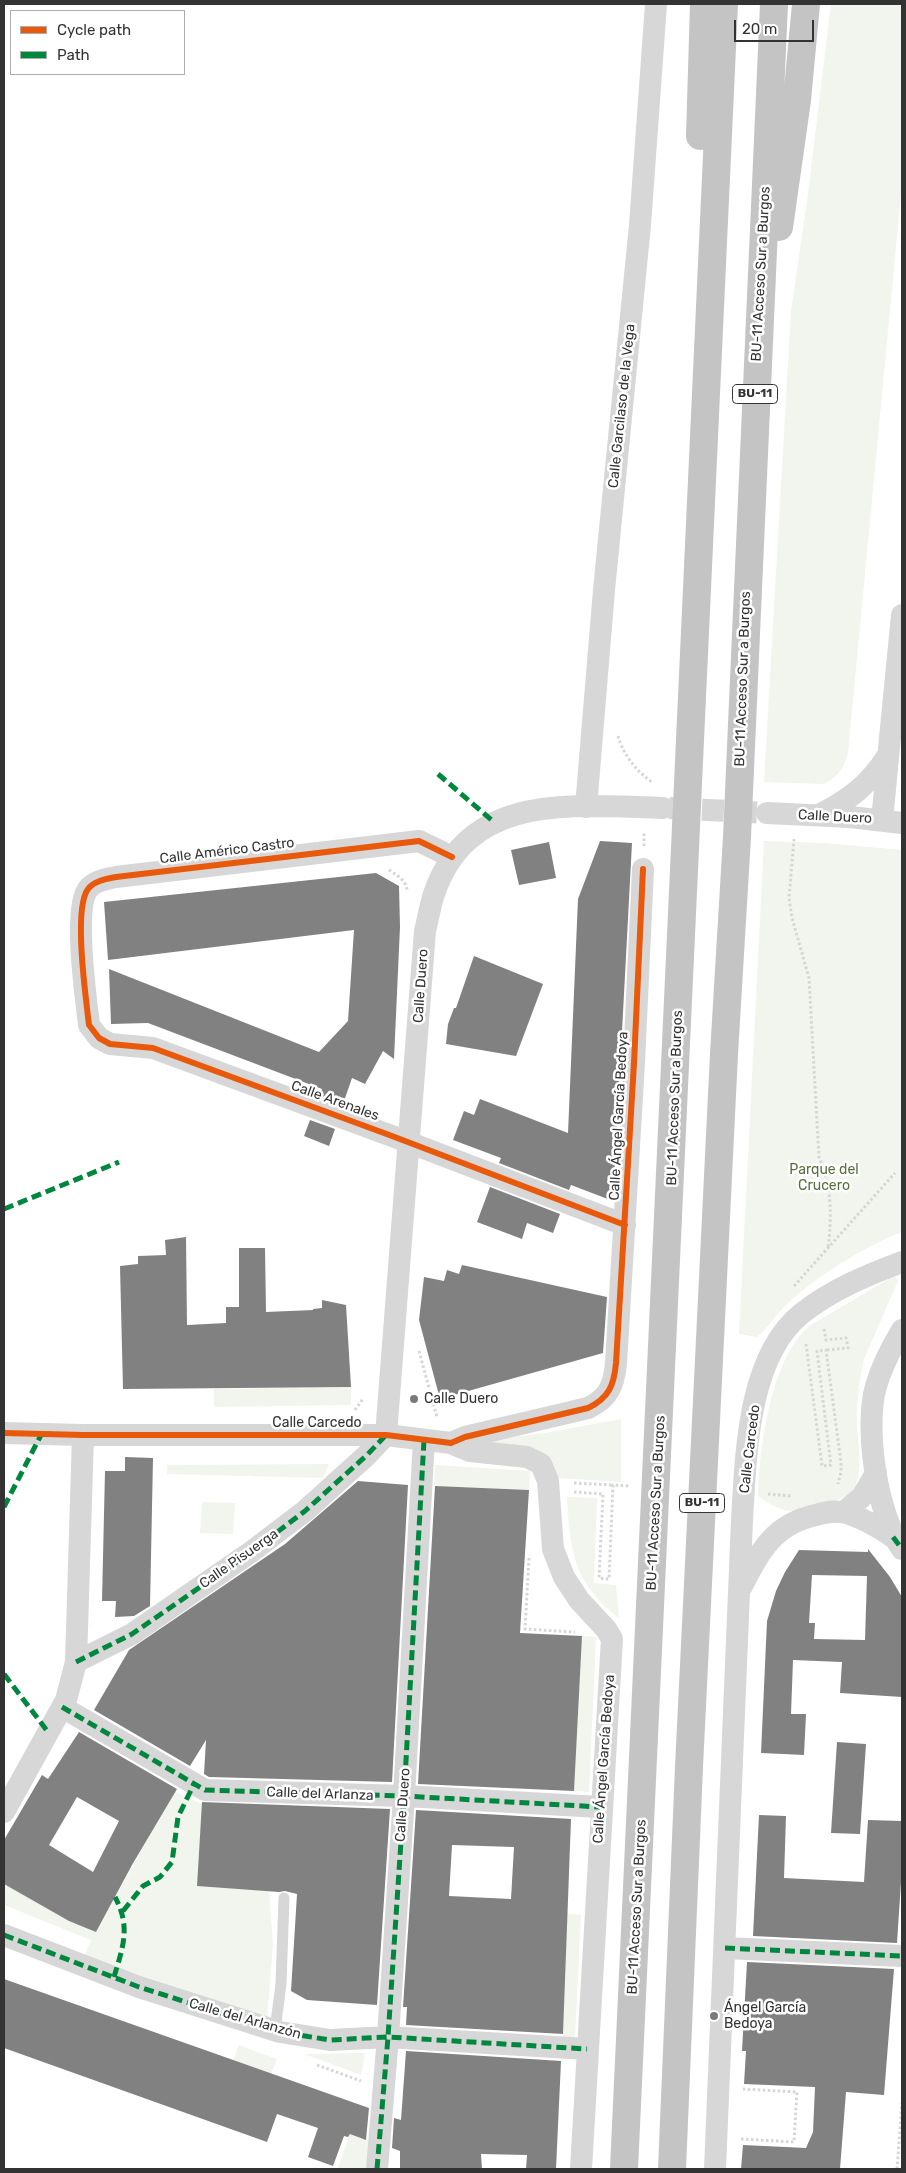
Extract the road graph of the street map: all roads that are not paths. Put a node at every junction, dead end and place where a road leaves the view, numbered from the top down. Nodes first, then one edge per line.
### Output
1 (656, 4) edge
2 (704, 4) edge
3 (724, 4) edge
4 (774, 4) edge
5 (806, 4) edge
6 (755, 410) junction
7 (705, 414) junction
8 (902, 615) edge
9 (890, 752) junction
10 (902, 786) edge
11 (586, 807) junction
12 (663, 808) tunnel mouth
13 (767, 814) tunnel mouth
14 (819, 815) junction
15 (892, 821) edge
16 (452, 857) junction
17 (643, 869) dead end
18 (84, 972) joint
19 (408, 1142) junction
20 (625, 1224) junction
21 (902, 1262) edge
22 (902, 1330) edge
23 (608, 1393) joint
24 (10, 1432) edge
25 (83, 1435) junction
26 (386, 1436) junction
27 (424, 1440) junction
28 (451, 1443) junction
29 (876, 1474) junction
30 (844, 1512) junction
31 (898, 1543) edge
32 (739, 1591) junction
33 (76, 1662) junction
34 (62, 1707) junction
35 (404, 1796) junction
36 (600, 1807) junction
37 (4, 1812) edge
38 (284, 1898) dead end
39 (4, 1935) edge
40 (725, 1948) junction
41 (902, 1956) edge
42 (275, 2030) junction
43 (388, 2037) junction
44 (587, 2049) junction
45 (377, 2169) edge
46 (581, 2169) edge
47 (623, 2169) edge
48 (672, 2169) edge
49 (715, 2169) edge

1 - 11 street, Calle Garcilaso de la Vega
2 - 7 highway
3 - 7 highway
4 - 6 highway, BU-11 Acceso Sur a Burgos / BU-11
5 - 6 highway
6 - 48 highway, BU-11 Acceso Sur a Burgos / BU-11
7 - 47 highway, BU-11 Acceso Sur a Burgos
8 - 9 street
9 - 10 street
9 - 14 street
9 - 15 street
11 - 12 street, Calle Duero
11 - 16 street, Calle Duero
13 - 14 street, Calle Duero
14 - 15 street, Calle Duero
16 - 18 street, Calle Américo Castro
16 - 19 street, Calle Duero
17 - 20 street, Calle Ángel García Bedoya
18 - 19 street, Calle Arenales
19 - 20 street, Calle Arenales
19 - 26 street, Calle Duero
20 - 23 street, Calle Ángel García Bedoya
21 - 32 street, Calle Carcedo
22 - 29 street
23 - 28 street, Calle Carcedo
24 - 25 street, Calle Carcedo
25 - 26 street, Calle Carcedo
25 - 33 street
26 - 27 street, Calle Carcedo
26 - 33 street, Calle Pisuerga
27 - 28 street, Calle Carcedo
27 - 35 street, Calle Duero
28 - 36 street, Calle Ángel García Bedoya
29 - 30 street
29 - 31 street
30 - 31 street
30 - 32 street
32 - 40 street
33 - 34 street
34 - 35 street, Calle del Arlanza
34 - 37 street
35 - 36 street, Calle del Arlanza
35 - 43 street, Calle Duero
36 - 44 street, Calle Ángel García Bedoya
38 - 42 lane
39 - 42 street, Calle del Arlanzón
40 - 41 street
40 - 49 street
42 - 43 street, Calle del Arlanzón
43 - 44 street, Calle del Arlanzón
43 - 45 street, Calle Duero
44 - 46 street, Calle Ángel García Bedoya

